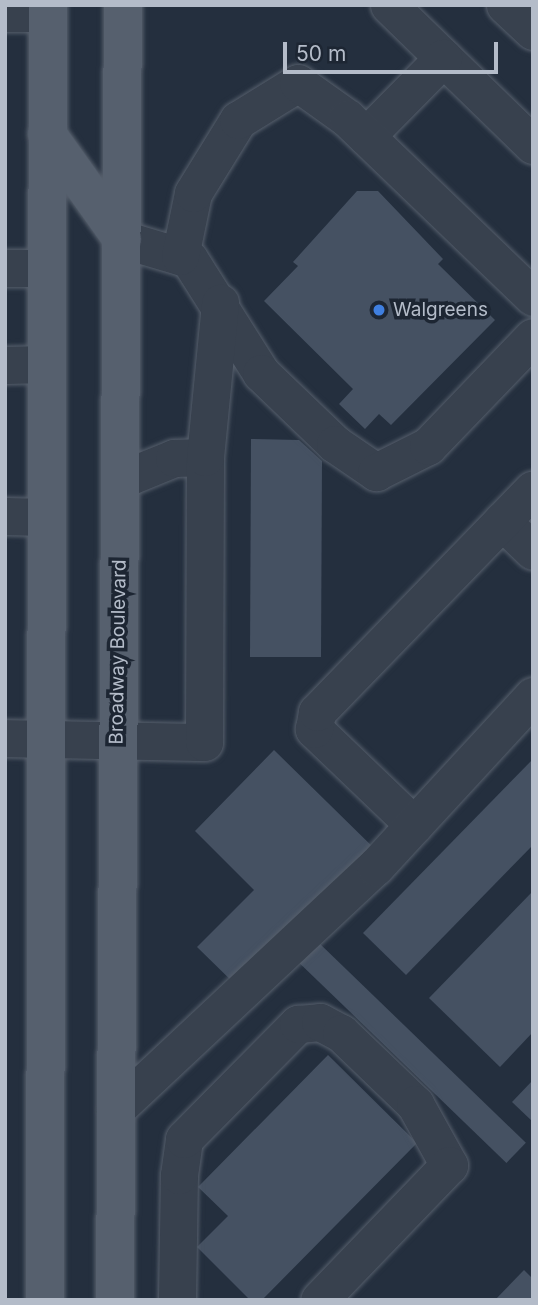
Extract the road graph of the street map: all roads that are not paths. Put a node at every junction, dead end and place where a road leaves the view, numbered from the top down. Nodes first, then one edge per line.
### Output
1 (123, 5) edge
2 (389, 5) edge
3 (505, 5) edge
4 (48, 9) edge
5 (5, 13) edge
6 (533, 31) edge
7 (443, 58) junction
8 (525, 123) edge
9 (47, 134) junction
10 (366, 136) junction
11 (122, 239) junction
12 (180, 256) junction
13 (5, 268) edge
14 (47, 268) junction
15 (533, 297) edge
16 (220, 303) junction
17 (533, 337) edge
18 (46, 364) junction
19 (5, 365) edge
20 (205, 457) junction
21 (120, 480) junction
22 (533, 489) edge
23 (5, 516) edge
24 (45, 517) junction
25 (502, 521) junction
26 (533, 551) edge
27 (533, 696) edge
28 (5, 738) edge
29 (43, 738) junction
30 (117, 740) junction
31 (414, 825) junction
32 (114, 1110) junction
33 (46, 1300) edge
34 (115, 1300) edge
35 (177, 1300) edge
36 (319, 1300) edge

1 - 11 main road, Broadway Boulevard
2 - 7 street
3 - 6 street
4 - 5 street
4 - 9 main road
7 - 8 street
7 - 10 street
9 - 11 main road
9 - 14 main road
10 - 12 street
10 - 15 street
11 - 12 street
11 - 21 main road, Broadway Boulevard
12 - 16 street
13 - 14 street
14 - 18 main road
16 - 17 street
16 - 20 street
18 - 19 street
18 - 24 main road
20 - 21 street
20 - 30 street
21 - 30 main road, Broadway Boulevard
22 - 25 street
23 - 24 street
24 - 29 main road
25 - 26 street
25 - 31 street
27 - 31 street
28 - 29 street
29 - 30 street
29 - 33 main road
30 - 32 main road, Broadway Boulevard
31 - 32 street
32 - 34 main road, Broadway Boulevard
35 - 36 street

